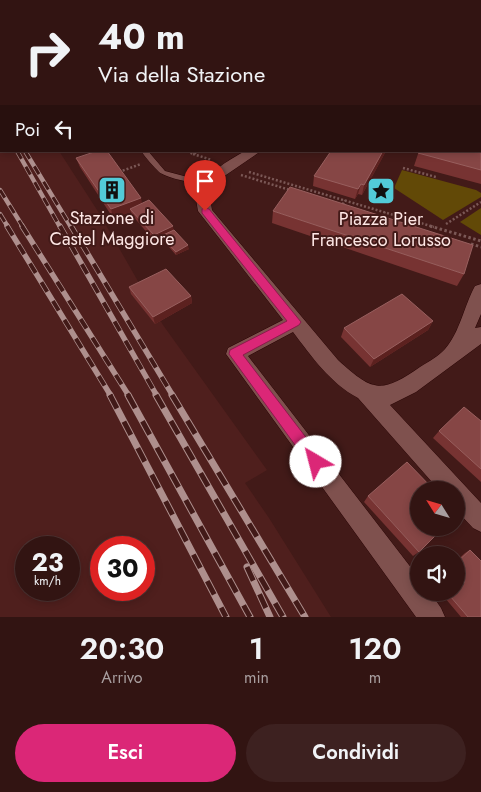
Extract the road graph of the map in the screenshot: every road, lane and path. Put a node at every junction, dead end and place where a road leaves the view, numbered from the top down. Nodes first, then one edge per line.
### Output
1 (145, 152) edge
2 (189, 152) edge
3 (198, 152) edge
4 (252, 152) edge
5 (193, 154) junction
6 (220, 163) dead end
7 (142, 164) dead end
8 (403, 168) dead end
9 (245, 170) dead end
10 (118, 173) edge
11 (236, 174) dead end
12 (436, 177) dead end
13 (208, 182) junction
14 (292, 190) edge
15 (345, 200) junction
16 (481, 202) edge
17 (339, 205) edge
18 (348, 208) edge
19 (385, 212) junction
20 (337, 215) edge
21 (377, 216) edge
22 (386, 219) edge
23 (446, 224) dead end
24 (378, 228) edge
25 (481, 241) edge
26 (471, 244) edge
27 (481, 248) edge
28 (481, 290) edge
29 (295, 322) junction
30 (481, 334) edge
31 (452, 354) junction
32 (365, 392) junction
33 (446, 481) edge
34 (465, 503) edge
35 (481, 520) edge
36 (432, 617) edge

1 - 13 lane
2 - 5 path
3 - 5 path
4 - 13 street
5 - 6 path
7 - 10 path
8 - 12 path
9 - 15 path
11 - 14 path
13 - 29 street
15 - 19 path
15 - 20 path, bridge
16 - 23 path
17 - 18 path
19 - 24 path, bridge
19 - 25 path
21 - 22 path
26 - 27 path
28 - 31 street
29 - 32 street
29 - 36 street
30 - 31 street
31 - 32 street
32 - 33 street
34 - 35 street

